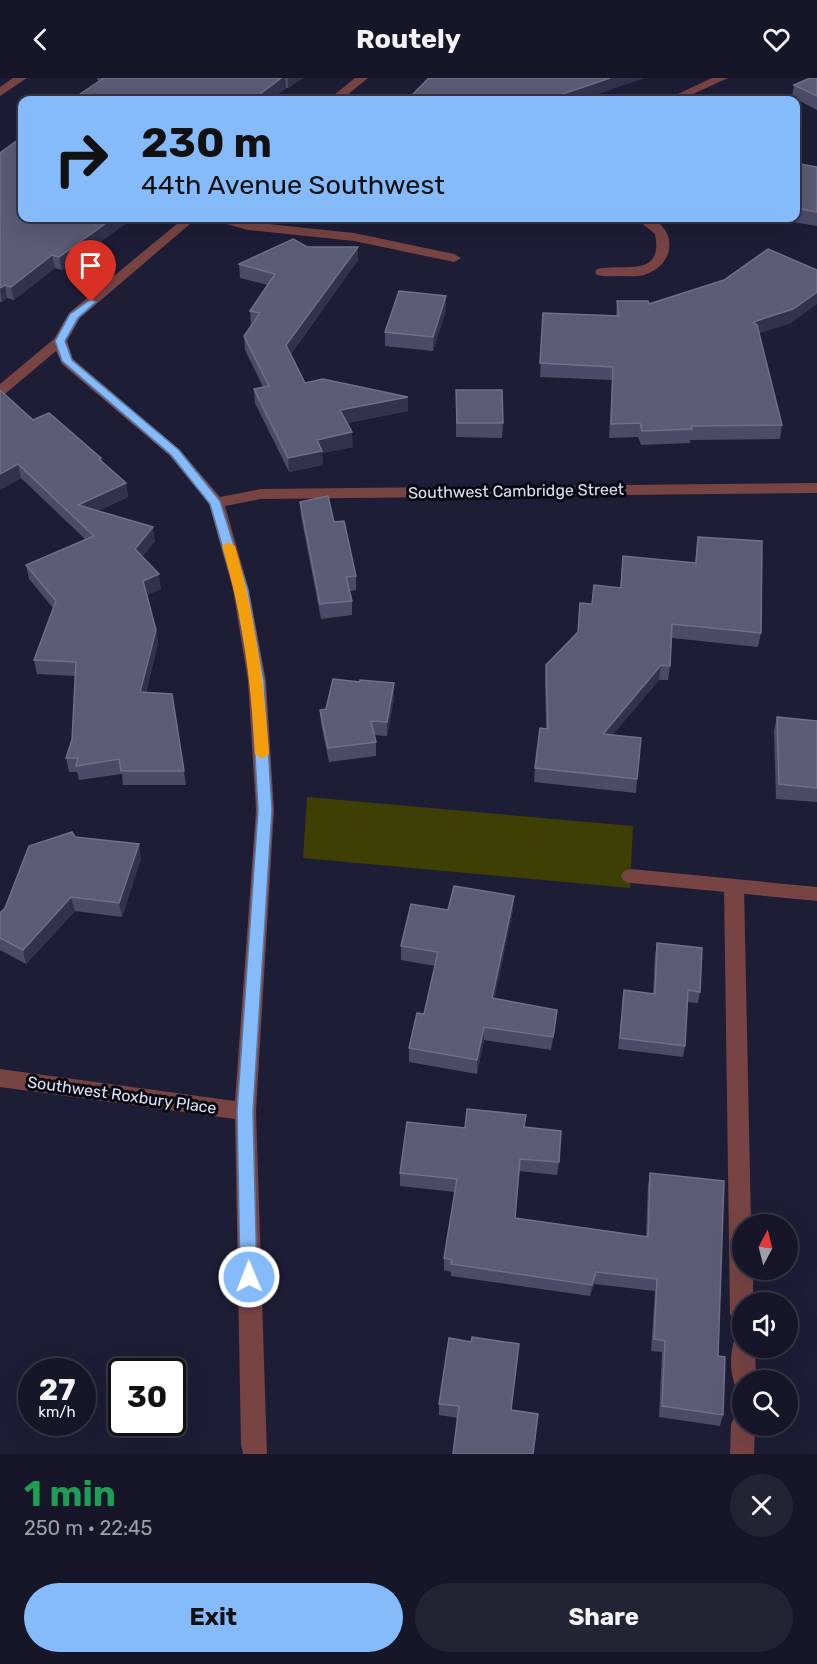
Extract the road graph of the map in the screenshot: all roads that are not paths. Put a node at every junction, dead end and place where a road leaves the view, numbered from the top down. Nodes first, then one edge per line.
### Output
1 (21, 78) edge
2 (362, 78) edge
3 (722, 78) edge
4 (0, 92) edge
5 (339, 96) edge
6 (681, 96) edge
7 (186, 222) edge
8 (234, 222) edge
9 (647, 222) edge
10 (454, 258) dead end
11 (602, 273) dead end
12 (60, 341) junction
13 (0, 391) edge
14 (817, 488) edge
15 (216, 503) junction
16 (631, 876) dead end
17 (734, 886) junction
18 (817, 894) edge
19 (0, 1078) edge
20 (245, 1111) junction
21 (742, 1292) edge
22 (743, 1436) edge
23 (255, 1454) edge
24 (742, 1454) edge

1 - 4 street
2 - 5 street
3 - 6 street
7 - 12 street
8 - 10 street
9 - 11 street
12 - 13 street
12 - 15 street
14 - 15 street, Southwest Cambridge Street
15 - 20 street
16 - 17 street
17 - 18 street
17 - 21 street
19 - 20 street, Southwest Roxbury Place
20 - 23 street
22 - 24 street

